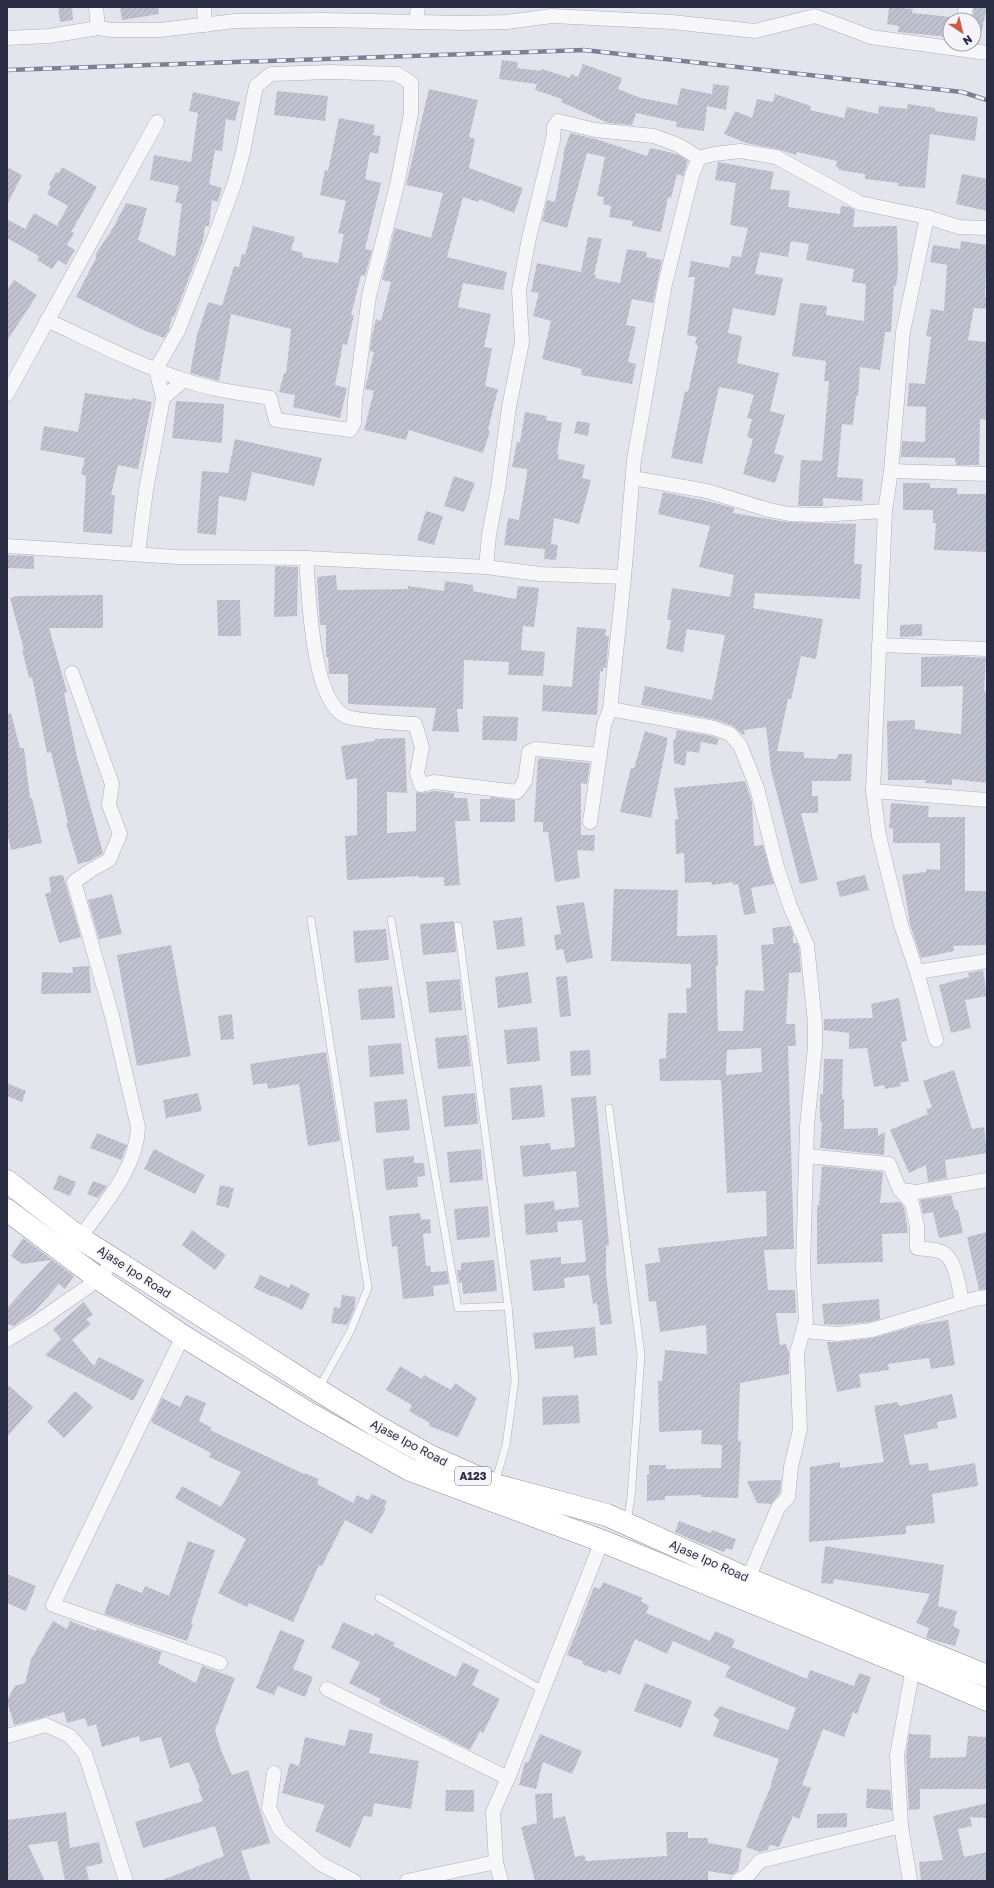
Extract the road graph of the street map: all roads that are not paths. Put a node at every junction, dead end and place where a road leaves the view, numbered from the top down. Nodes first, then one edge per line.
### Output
1 (96, 7) edge
2 (204, 7) edge
3 (418, 7) edge
4 (553, 11) edge
5 (416, 22) junction
6 (205, 25) junction
7 (98, 28) junction
8 (7, 38) edge
9 (942, 44) edge
10 (157, 122) dead end
11 (699, 158) junction
12 (927, 217) junction
13 (987, 228) edge
14 (47, 320) junction
15 (156, 369) junction
16 (184, 380) junction
17 (7, 394) edge
18 (162, 398) junction
19 (891, 471) junction
20 (987, 474) edge
21 (633, 478) junction
22 (885, 511) junction
23 (7, 546) edge
24 (138, 553) junction
25 (306, 558) junction
26 (486, 567) junction
27 (624, 577) junction
28 (879, 644) junction
29 (987, 649) edge
30 (72, 673) dead end
31 (610, 709) junction
32 (600, 755) junction
33 (873, 791) junction
34 (987, 800) edge
35 (590, 822) dead end
36 (311, 920) dead end
37 (391, 920) dead end
38 (458, 926) dead end
39 (987, 961) edge
40 (917, 972) junction
41 (936, 1040) dead end
42 (609, 1108) dead end
43 (807, 1156) junction
44 (7, 1181) edge
45 (986, 1184) edge
46 (900, 1190) junction
47 (7, 1210) edge
48 (80, 1238) junction
49 (114, 1259) junction
50 (99, 1279) junction
51 (987, 1297) edge
52 (962, 1303) junction
53 (508, 1306) junction
54 (804, 1331) junction
55 (183, 1336) junction
56 (7, 1340) edge
57 (318, 1390) junction
58 (495, 1485) junction
59 (626, 1524) junction
60 (602, 1541) junction
61 (748, 1579) junction
62 (379, 1598) dead end
63 (917, 1658) junction
64 (220, 1663) dead end
65 (987, 1676) edge
66 (327, 1689) dead end
67 (543, 1690) junction
68 (987, 1700) edge
69 (7, 1736) edge
70 (274, 1774) dead end
71 (508, 1778) junction
72 (901, 1826) junction
73 (496, 1862) junction
74 (126, 1881) edge
75 (354, 1881) edge
76 (407, 1881) edge
77 (500, 1881) edge
78 (738, 1881) edge
79 (910, 1881) edge

1 - 7 street
2 - 6 street
3 - 5 street
4 - 5 street
4 - 9 street
5 - 6 street
6 - 7 street
7 - 8 street
10 - 14 street
11 - 12 street
11 - 21 street
11 - 26 street
12 - 13 street
12 - 19 street
14 - 15 street
14 - 17 street
15 - 16 street
15 - 16 street
15 - 18 street
16 - 18 street
18 - 24 street
19 - 20 street
19 - 22 street
21 - 22 street
21 - 27 street
22 - 28 street
23 - 24 street
24 - 25 street
25 - 26 street
25 - 32 street
26 - 27 street
27 - 31 street
28 - 29 street
28 - 33 street
30 - 48 street
31 - 32 street
31 - 43 street
32 - 35 street
33 - 34 street
33 - 40 street
36 - 57 lane
37 - 53 lane
38 - 53 lane
39 - 40 street
40 - 41 street
42 - 59 lane
43 - 46 street
43 - 54 street
44 - 48 highway, Ajase Ipo Road / A123
45 - 46 street
46 - 52 street
47 - 50 highway, Ajase Ipo Road / A123
48 - 49 highway, Ajase Ipo Road / A123
49 - 50 street
49 - 57 highway, Ajase Ipo Road / A123
50 - 55 highway, Ajase Ipo Road / A123
50 - 56 street
51 - 52 street
52 - 54 street
53 - 58 lane
54 - 61 street
55 - 60 highway, Ajase Ipo Road / A123
55 - 64 street
57 - 58 highway, Ajase Ipo Road / A123
58 - 59 highway, Ajase Ipo Road / A123
59 - 61 highway, Ajase Ipo Road / A123
60 - 63 highway, Ajase Ipo Road / A123
60 - 67 street
61 - 63 highway, Ajase Ipo Road / A123
62 - 67 lane
63 - 65 highway, Ajase Ipo Road / A123
63 - 68 highway, Ajase Ipo Road / A123
63 - 72 street
66 - 71 street
67 - 71 street
69 - 74 street
70 - 75 street
71 - 73 street
72 - 78 street
72 - 79 street
73 - 76 street
73 - 77 street

